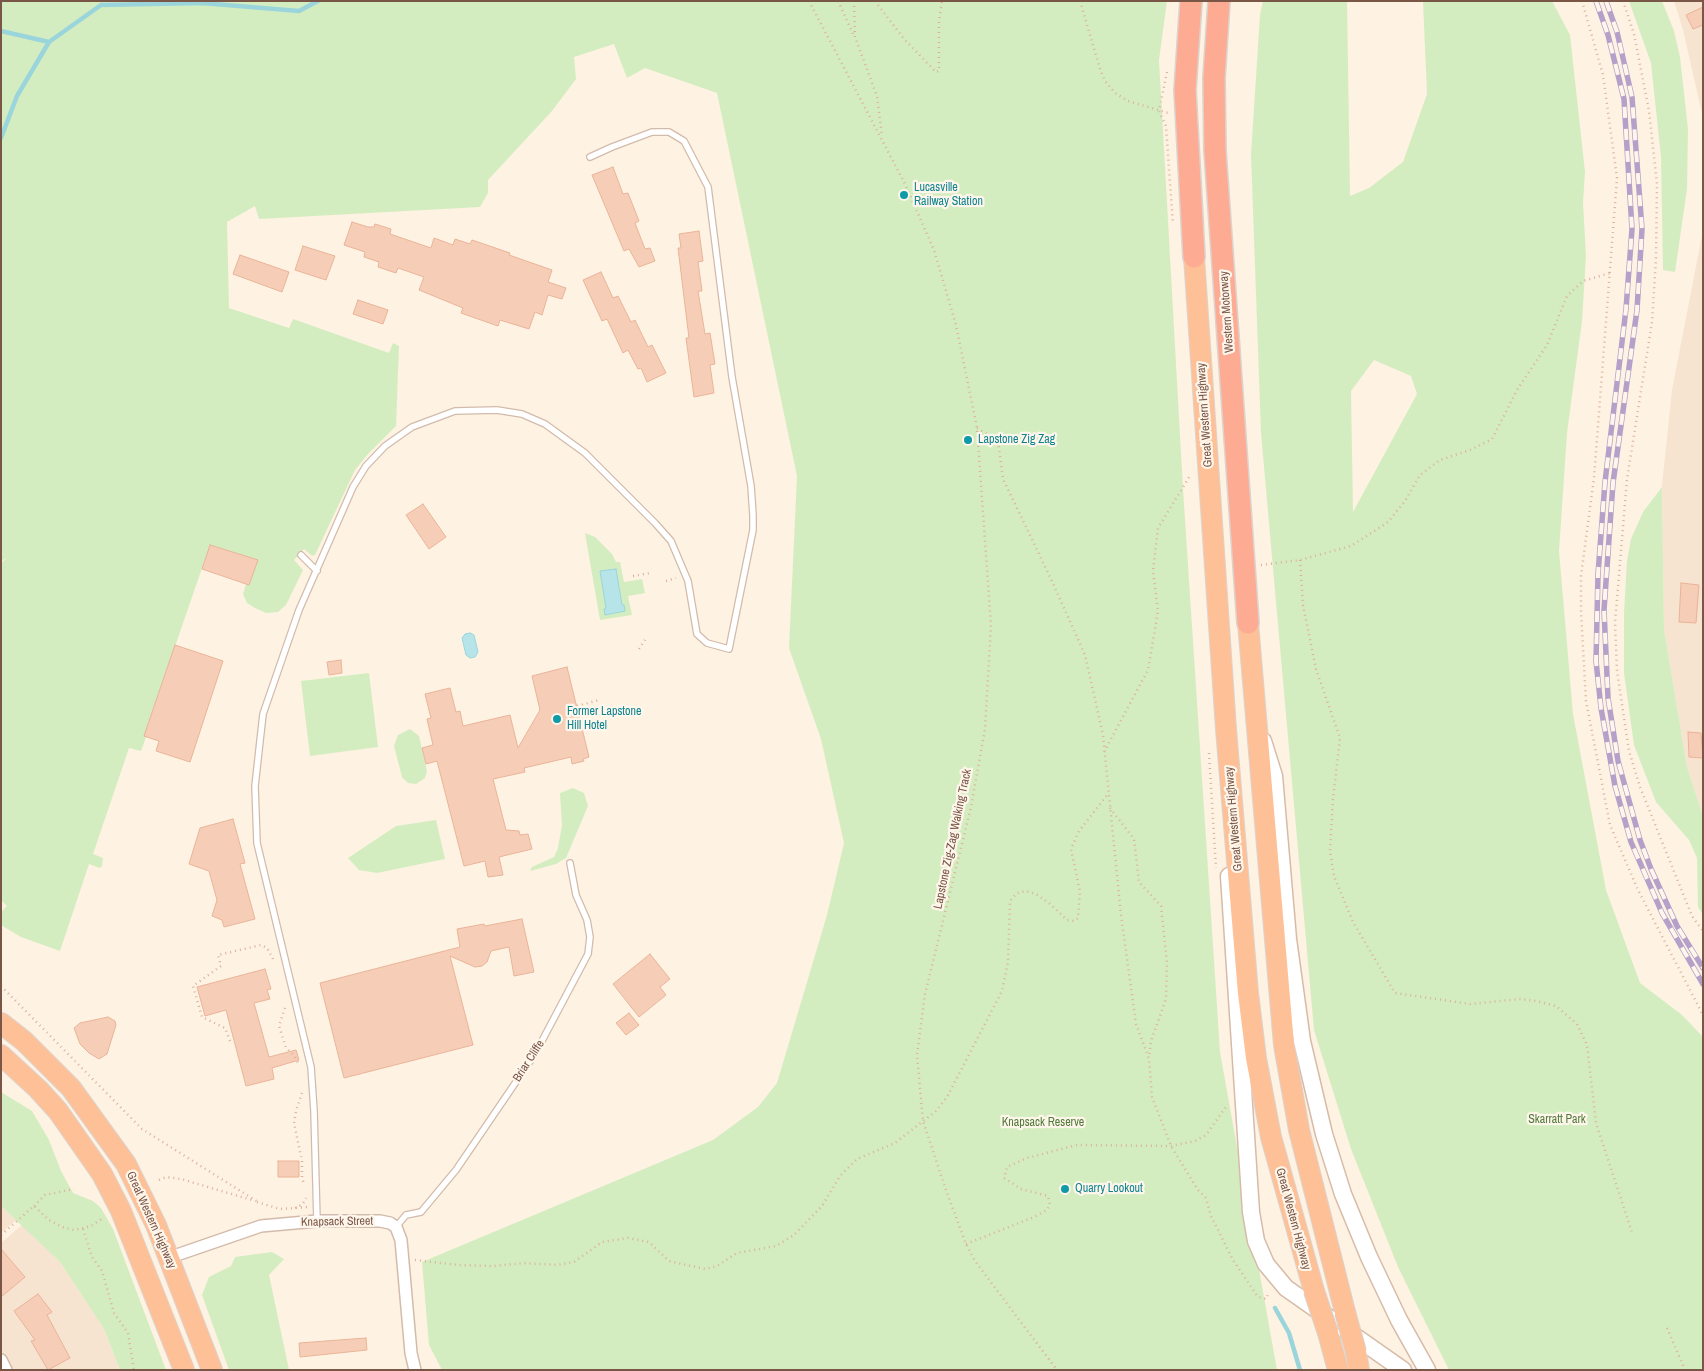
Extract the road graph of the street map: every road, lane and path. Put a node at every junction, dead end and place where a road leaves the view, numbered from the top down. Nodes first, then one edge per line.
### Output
1 (809, 1) edge
2 (838, 1) edge
3 (854, 1) edge
4 (875, 1) edge
5 (942, 1) edge
6 (1080, 1) edge
7 (1191, 1) edge
8 (1218, 1) edge
9 (1582, 1) edge
10 (1623, 1) edge
11 (854, 37) junction
12 (1159, 111) dead end
13 (882, 137) junction
14 (590, 157) dead end
15 (1194, 258) joint
16 (1610, 272) junction
17 (977, 428) junction
18 (1193, 471) dead end
19 (301, 555) dead end
20 (1300, 560) junction
21 (1245, 566) junction
22 (316, 571) junction
23 (650, 573) dead end
24 (632, 576) dead end
25 (679, 576) dead end
26 (666, 581) dead end
27 (1248, 623) joint
28 (647, 637) dead end
29 (639, 649) dead end
30 (599, 700) dead end
31 (577, 706) dead end
32 (1257, 724) junction
33 (1226, 729) junction
34 (1104, 752) junction
35 (1108, 794) junction
36 (1110, 808) junction
37 (570, 863) dead end
38 (1703, 931) edge
39 (274, 961) dead end
40 (1, 986) edge
41 (286, 1005) dead end
42 (1703, 1015) edge
43 (1, 1023) edge
44 (230, 1040) dead end
45 (1, 1056) edge
46 (1149, 1059) junction
47 (300, 1066) dead end
48 (302, 1084) dead end
49 (1233, 1097) dead end
50 (923, 1121) junction
51 (1171, 1146) junction
52 (159, 1180) dead end
53 (74, 1189) dead end
54 (258, 1202) junction
55 (317, 1205) junction
56 (34, 1206) junction
57 (295, 1208) junction
58 (121, 1211) junction
59 (103, 1218) dead end
60 (317, 1221) junction
61 (396, 1227) junction
62 (83, 1230) junction
63 (1632, 1232) dead end
64 (1, 1235) edge
65 (966, 1244) junction
66 (168, 1258) junction
67 (403, 1260) junction
68 (1270, 1293) dead end
69 (1667, 1328) dead end
70 (170, 1330) junction
71 (1, 1360) edge
72 (1357, 1361) edge
73 (6, 1370) edge
74 (134, 1370) edge
75 (184, 1370) edge
76 (212, 1370) edge
77 (415, 1370) edge
78 (1057, 1370) edge
79 (1338, 1370) edge
80 (1404, 1370) edge
81 (1427, 1370) edge
82 (1685, 1370) edge

1 - 13 path, Lapstone Zig-Zag Walking Track
2 - 11 path, Lapstone Zig-Zag Walking Track
3 - 11 path, Lapstone Zig-Zag Walking Track
4 - 5 path
6 - 12 path
7 - 15 highway
8 - 21 highway, Western Motorway
9 - 16 path
10 - 38 path
11 - 13 path, Lapstone Zig-Zag Walking Track
13 - 17 path, Lapstone Zig-Zag Walking Track
14 - 22 lane
15 - 33 highway, Great Western Highway
16 - 20 path
16 - 42 path
17 - 34 path
17 - 50 path, Lapstone Zig-Zag Walking Track
18 - 34 path
19 - 22 lane
20 - 21 path
20 - 63 path
21 - 27 highway, Western Motorway
22 - 55 lane
23 - 24 path
25 - 26 path
27 - 32 highway, Great Western Highway
28 - 29 path
30 - 31 path
32 - 72 highway, Great Western Highway, bridge
32 - 81 main road
33 - 79 highway, Great Western Highway, bridge
33 - 80 main road
34 - 35 path
35 - 36 path
35 - 50 path
36 - 46 path
36 - 46 path
37 - 61 lane, Briar Cliffe
39 - 44 path
40 - 54 path
41 - 47 path
43 - 66 highway, Great Western Highway
45 - 58 highway, Great Western Highway
46 - 51 path
48 - 57 path
49 - 51 path
50 - 65 path, Lapstone Zig-Zag Walking Track
50 - 67 path
51 - 65 path
51 - 68 path
52 - 54 path
53 - 56 path
54 - 57 path
55 - 57 path
55 - 60 lane
56 - 62 path
56 - 64 path
58 - 66 highway
58 - 70 highway, Great Western Highway
59 - 62 path
60 - 61 street, Knapsack Street
60 - 66 street, Knapsack Street
61 - 67 street
62 - 74 path
65 - 78 path, Lapstone Zig-Zag Walking Track
66 - 70 highway
66 - 76 highway, Great Western Highway
67 - 77 street
69 - 82 path
70 - 75 highway, Great Western Highway
71 - 73 street

